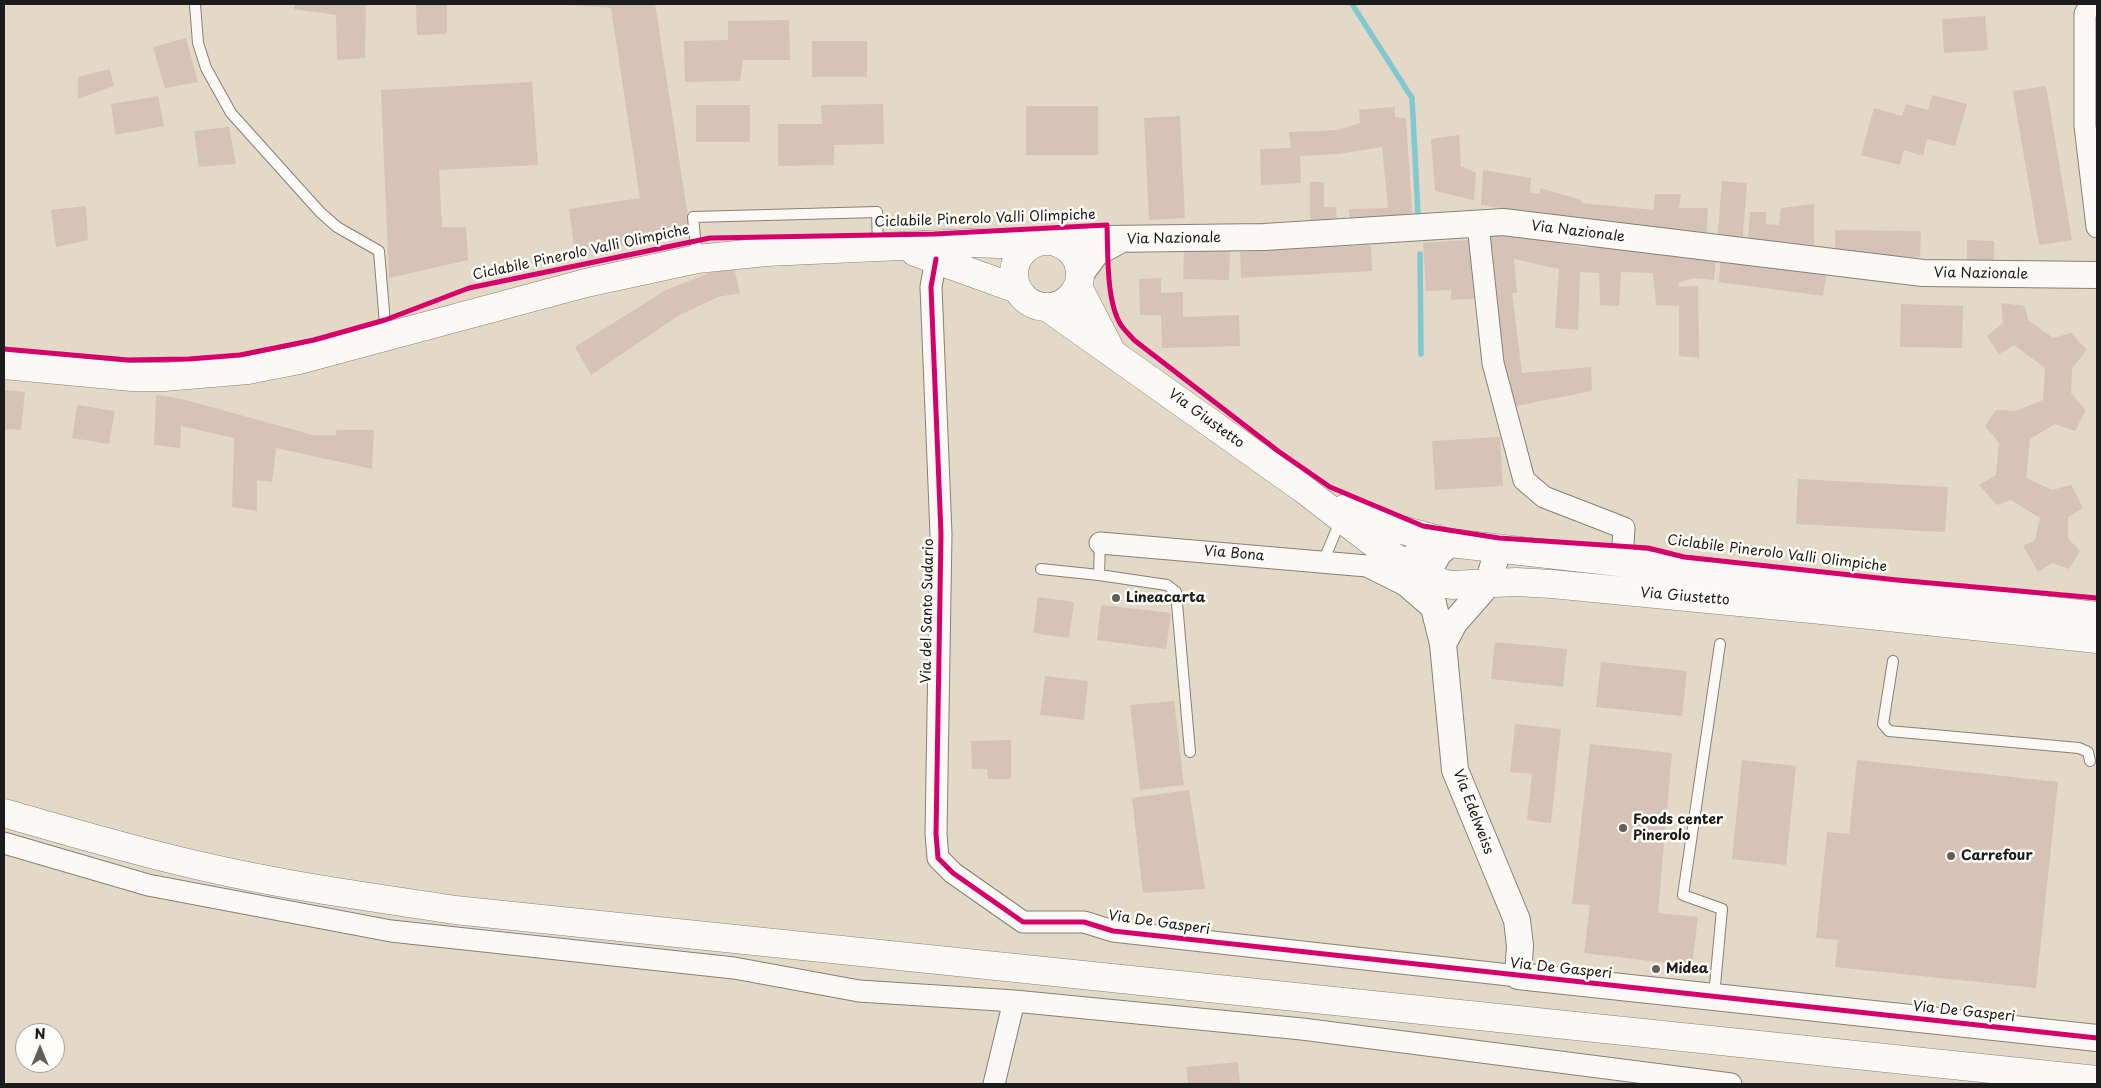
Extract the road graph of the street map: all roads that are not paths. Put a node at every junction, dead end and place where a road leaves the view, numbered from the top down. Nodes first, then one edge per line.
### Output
1 (196, 4) edge
2 (2091, 4) edge
3 (1478, 225) junction
4 (2097, 227) edge
5 (1121, 240) junction
6 (1058, 242) junction
7 (1031, 245) junction
8 (889, 248) junction
9 (697, 258) junction
10 (936, 259) junction
11 (2097, 275) edge
12 (1079, 280) junction
13 (1017, 289) junction
14 (1047, 308) junction
15 (386, 337) junction
16 (1110, 351) junction
17 (4, 365) edge
18 (1302, 488) junction
19 (1341, 518) junction
20 (1100, 543) joint
21 (1450, 543) junction
22 (1498, 549) junction
23 (1399, 559) junction
24 (1323, 562) junction
25 (1622, 562) junction
26 (1367, 566) junction
27 (1041, 569) dead end
28 (1099, 575) junction
29 (1426, 575) junction
30 (1488, 584) junction
31 (1435, 612) junction
32 (2097, 616) edge
33 (2097, 639) edge
34 (1443, 644) junction
35 (1720, 644) dead end
36 (1893, 661) dead end
37 (1190, 752) dead end
38 (2090, 761) dead end
39 (4, 813) edge
40 (4, 843) edge
41 (1023, 922) joint
42 (1518, 976) junction
43 (1714, 996) junction
44 (1014, 1001) junction
45 (1654, 1034) junction
46 (2097, 1038) edge
47 (2097, 1080) edge
48 (994, 1084) edge
49 (1731, 1084) edge
50 (1953, 1084) edge

1 - 15 lane
2 - 4 street
3 - 5 street, Via Nazionale
3 - 11 street, Via Nazionale
3 - 25 street
5 - 6 street, Via Nazionale
5 - 12 street
6 - 7 main road
6 - 12 main road
7 - 8 main road
7 - 13 main road
8 - 9 main road
8 - 9 lane
8 - 10 main road
9 - 15 main road
10 - 13 main road
10 - 41 street, Via del Santo Sudario
12 - 14 main road
12 - 16 main road, Via Giustetto
13 - 14 main road
14 - 16 main road, Via Giustetto
15 - 17 main road
16 - 18 main road, Via Giustetto
18 - 19 main road, Via Giustetto
18 - 21 main road, Via Giustetto
19 - 23 main road, Via Giustetto
19 - 24 lane
20 - 24 street, Via Bona
20 - 28 lane
21 - 22 main road, Via Giustetto
21 - 23 street
21 - 29 street
22 - 25 main road, Via Giustetto
22 - 30 street
23 - 26 street
23 - 29 main road, Via Giustetto
24 - 26 street, Via Bona
25 - 32 main road, Via Giustetto
26 - 31 street
27 - 28 lane
28 - 37 lane
29 - 30 main road, Via Giustetto
29 - 31 street, Via Edelweiss
30 - 33 main road, Via Giustetto
30 - 34 street
31 - 34 street, Via Edelweiss
34 - 42 street, Via Edelweiss
35 - 43 lane
36 - 38 lane
39 - 45 main road
40 - 44 street
41 - 42 street, Via De Gasperi
42 - 43 street, Via De Gasperi
43 - 46 street, Via De Gasperi
44 - 48 street
44 - 49 street
45 - 47 main road
45 - 50 main road

